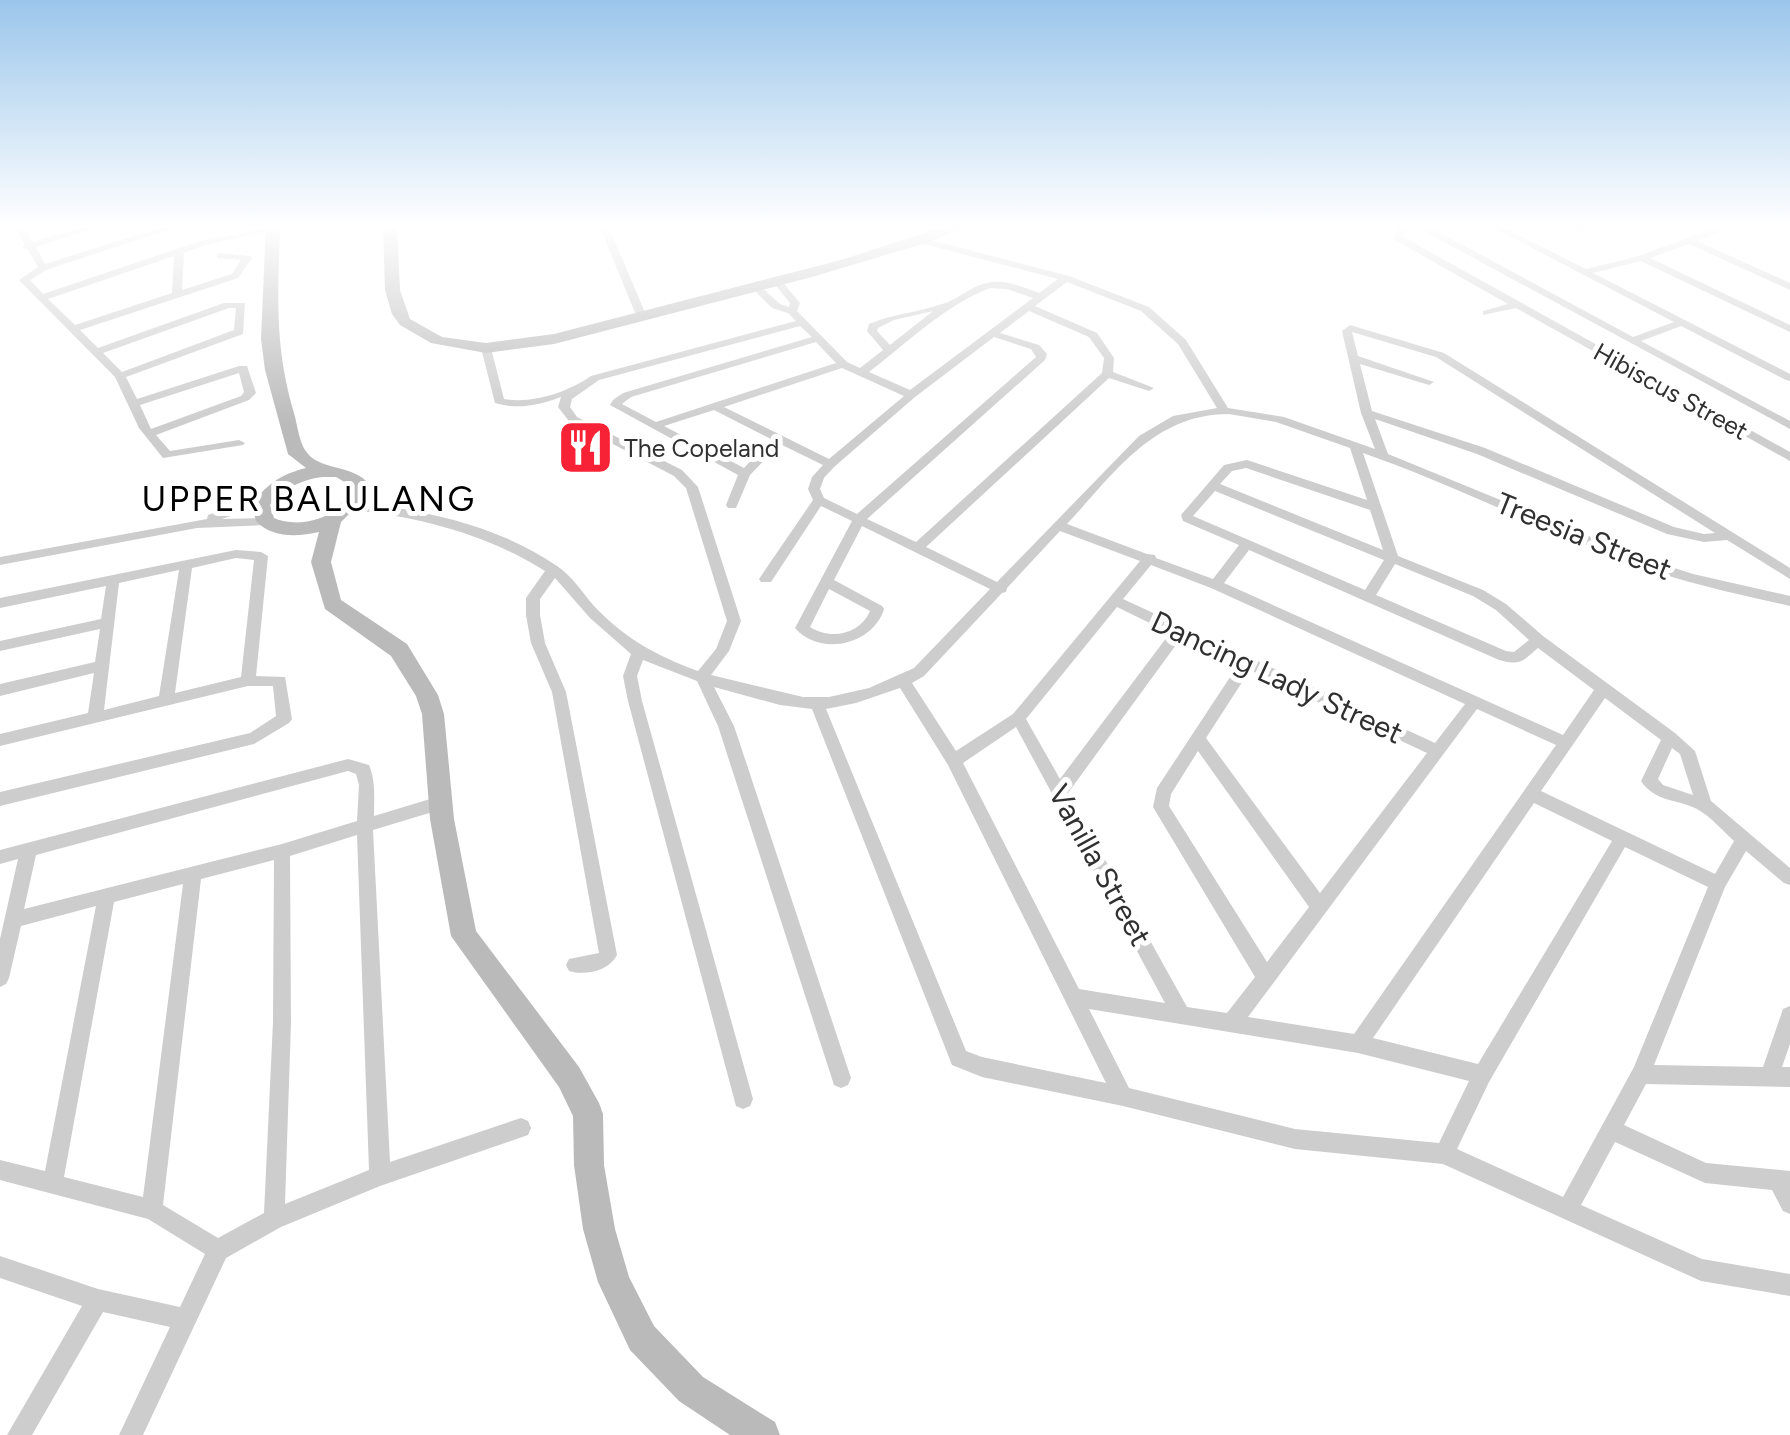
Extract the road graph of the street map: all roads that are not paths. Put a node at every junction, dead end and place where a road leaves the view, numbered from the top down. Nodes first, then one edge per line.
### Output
1 (37, 292) edge
2 (57, 292) edge
3 (180, 292) edge
4 (271, 292) edge
5 (395, 292) edge
6 (631, 292) edge
7 (736, 292) edge
8 (761, 292) edge
9 (786, 292) edge
10 (978, 292) edge
11 (1020, 292) edge
12 (1048, 292) edge
13 (1107, 292) edge
14 (1493, 292) edge
15 (1541, 292) edge
16 (1620, 292) edge
17 (1713, 292) edge
18 (176, 293) joint
19 (43, 297) junction
20 (1041, 297) junction
21 (955, 304) junction
22 (1515, 305) junction
23 (1028, 308) junction
24 (792, 311) junction
25 (1790, 311) edge
26 (1487, 313) dead end
27 (641, 315) junction
28 (1769, 319) junction
29 (802, 322) junction
30 (1681, 322) junction
31 (75, 328) junction
32 (1790, 329) edge
33 (994, 334) junction
34 (817, 339) junction
35 (1630, 340) junction
36 (486, 348) junction
37 (99, 351) junction
38 (890, 351) junction
39 (1353, 358) junction
40 (842, 364) junction
41 (860, 374) junction
42 (1107, 374) junction
43 (120, 376) junction
44 (1790, 377) edge
45 (1429, 382) dead end
46 (1149, 388) dead end
47 (576, 389) junction
48 (911, 395) junction
49 (135, 403) junction
50 (714, 406) junction
51 (1224, 410) junction
52 (1367, 413) junction
53 (654, 426) junction
54 (1790, 426) edge
55 (150, 434) junction
56 (778, 439) junction
57 (240, 443) dead end
58 (1355, 447) junction
59 (297, 454) junction
60 (1384, 456) junction
61 (1790, 457) edge
62 (830, 464) junction
63 (322, 471) junction
64 (744, 474) junction
65 (280, 484) junction
66 (1212, 486) junction
67 (264, 499) junction
68 (820, 500) junction
69 (732, 504) dead end
70 (351, 506) junction
71 (1374, 508) junction
72 (859, 519) junction
73 (332, 520) junction
74 (265, 521) junction
75 (197, 524) junction
76 (1060, 526) junction
77 (298, 529) junction
78 (1731, 536) junction
79 (1245, 546) junction
80 (917, 548) junction
81 (321, 551) junction
82 (1150, 558) junction
83 (1392, 558) junction
84 (0, 561) edge
85 (186, 565) junction
86 (553, 570) junction
87 (1790, 574) edge
88 (113, 580) junction
89 (766, 580) dead end
90 (827, 582) junction
91 (1216, 586) junction
92 (1001, 588) junction
93 (1368, 598) junction
94 (1115, 601) junction
95 (1790, 601) edge
96 (0, 603) edge
97 (106, 623) junction
98 (1179, 631) junction
99 (1538, 640) junction
100 (0, 646) edge
101 (639, 652) junction
102 (1247, 663) junction
103 (101, 666) junction
104 (702, 676) junction
105 (248, 681) junction
106 (904, 683) junction
107 (1602, 688) junction
108 (0, 690) edge
109 (166, 701) junction
110 (1474, 703) junction
111 (818, 704) junction
112 (95, 718) junction
113 (1018, 718) junction
114 (1670, 736) junction
115 (0, 740) edge
116 (1199, 740) junction
117 (1564, 742) junction
118 (1439, 752) junction
119 (954, 762) junction
120 (1060, 791) junction
121 (1532, 794) junction
122 (0, 799) edge
123 (440, 803) junction
124 (1704, 804) junction
125 (364, 826) junction
126 (1622, 838) junction
127 (1742, 841) junction
128 (29, 848) junction
129 (282, 851) junction
130 (0, 856) edge
131 (193, 874) junction
132 (1790, 878) edge
133 (1718, 884) junction
134 (106, 898) junction
135 (1319, 906) junction
136 (16, 919) junction
137 (575, 965) dead end
138 (0, 978) edge
139 (1267, 979) junction
140 (1072, 997) junction
141 (1180, 1012) junction
142 (1790, 1015) edge
143 (1234, 1021) junction
144 (1358, 1044) junction
145 (1641, 1074) junction
146 (1482, 1075) junction
147 (1780, 1076) edge
148 (841, 1078) dead end
149 (1123, 1096) junction
150 (742, 1099) dead end
151 (521, 1128) dead end
152 (1611, 1129) junction
153 (1444, 1154) junction
154 (0, 1170) edge
155 (380, 1176) junction
156 (1784, 1181) edge
157 (52, 1182) junction
158 (1790, 1204) edge
159 (1568, 1209) junction
160 (152, 1210) junction
161 (274, 1219) junction
162 (218, 1250) junction
163 (0, 1267) edge
164 (1790, 1286) edge
165 (98, 1300) junction
166 (184, 1319) junction
167 (19, 1435) edge
168 (131, 1435) edge
169 (762, 1435) edge

1 - 19 street
2 - 19 street
3 - 18 street
4 - 59 street
5 - 36 street
6 - 27 street
7 - 27 street
8 - 24 street
9 - 24 street
10 - 21 street
11 - 20 street
12 - 20 street
13 - 51 street
14 - 22 street, Hibiscus Street
15 - 35 street
16 - 30 street
17 - 28 street
18 - 31 street
19 - 31 street
20 - 23 street
21 - 38 street
21 - 38 street
22 - 26 street
22 - 61 street, Hibiscus Street
23 - 33 street
23 - 42 street
24 - 29 street
25 - 28 street
27 - 36 street
28 - 32 street
29 - 34 street
29 - 47 street
30 - 35 street
30 - 44 street
31 - 37 street
33 - 48 street
33 - 72 street
34 - 40 street
34 - 53 street
35 - 54 street
36 - 47 street
37 - 43 street
37 - 43 street
38 - 41 street
39 - 45 street
39 - 52 street
39 - 78 street
40 - 41 street
40 - 50 street
41 - 48 street
42 - 46 street
42 - 80 street
43 - 49 street
47 - 104 street
48 - 62 street
49 - 55 street
49 - 55 street
50 - 53 street
50 - 56 street
51 - 58 street, Treesia Street
51 - 76 street, Treesia Street
52 - 60 street
52 - 78 street
53 - 64 street
55 - 57 street
56 - 62 street
56 - 64 street
58 - 60 street, Treesia Street
58 - 71 street
59 - 63 street
59 - 65 street
60 - 95 street, Treesia Street
62 - 68 street
63 - 65 street
63 - 70 street
64 - 69 street
65 - 67 street
66 - 71 street
66 - 79 street
66 - 83 street
67 - 74 street
67 - 75 street
68 - 72 street
68 - 89 street
70 - 73 street
70 - 86 street
71 - 83 street
72 - 80 street
72 - 90 street
73 - 77 street
73 - 81 street
74 - 75 street
74 - 77 street
75 - 84 street
76 - 82 street
76 - 92 street, Treesia Street
77 - 81 street
78 - 87 street
79 - 91 street
79 - 93 street
80 - 92 street
81 - 123 street
82 - 91 street
82 - 94 street
83 - 93 street
83 - 99 street
85 - 88 street
85 - 105 street
85 - 109 street
86 - 101 street
86 - 137 street
88 - 96 street
88 - 97 street
90 - 90 street
91 - 110 street
92 - 106 street, Treesia Street
93 - 99 street
94 - 98 street, Dancing Lady Street
94 - 113 street
97 - 100 street
97 - 103 street
98 - 102 street, Dancing Lady Street
98 - 120 street
99 - 107 street
101 - 104 street
101 - 150 street
102 - 116 street
102 - 118 street, Dancing Lady Street
103 - 108 street
103 - 112 street
104 - 111 street
104 - 148 street
105 - 109 street
105 - 122 street
106 - 111 street
106 - 119 street
107 - 114 street
107 - 117 street
109 - 112 street
110 - 117 street
110 - 118 street
111 - 149 street
112 - 115 street
113 - 119 street
113 - 120 street, Vanilla Street
114 - 124 street
114 - 124 street
116 - 135 street
116 - 139 street
117 - 121 street
118 - 135 street
119 - 140 street
120 - 141 street, Vanilla Street
121 - 126 street
121 - 144 street
123 - 125 street
123 - 169 street
124 - 127 street
125 - 128 street
125 - 129 street
125 - 155 street
126 - 133 street
126 - 146 street
127 - 132 street
127 - 133 street
128 - 130 street
128 - 136 street
129 - 131 street
129 - 161 street
131 - 134 street
131 - 160 street
133 - 145 street
134 - 136 street
134 - 157 street
135 - 139 street
136 - 138 street
139 - 143 street
140 - 141 street
140 - 149 street
141 - 143 street
142 - 147 street
143 - 144 street
144 - 146 street
145 - 147 street
145 - 152 street
146 - 153 street
149 - 153 street
151 - 155 street
152 - 156 street
152 - 159 street
153 - 159 street
154 - 157 street
155 - 161 street
156 - 158 street
157 - 160 street
159 - 164 street
160 - 162 street
161 - 162 street
162 - 166 street
163 - 165 street
165 - 166 street
165 - 167 street
166 - 168 street

